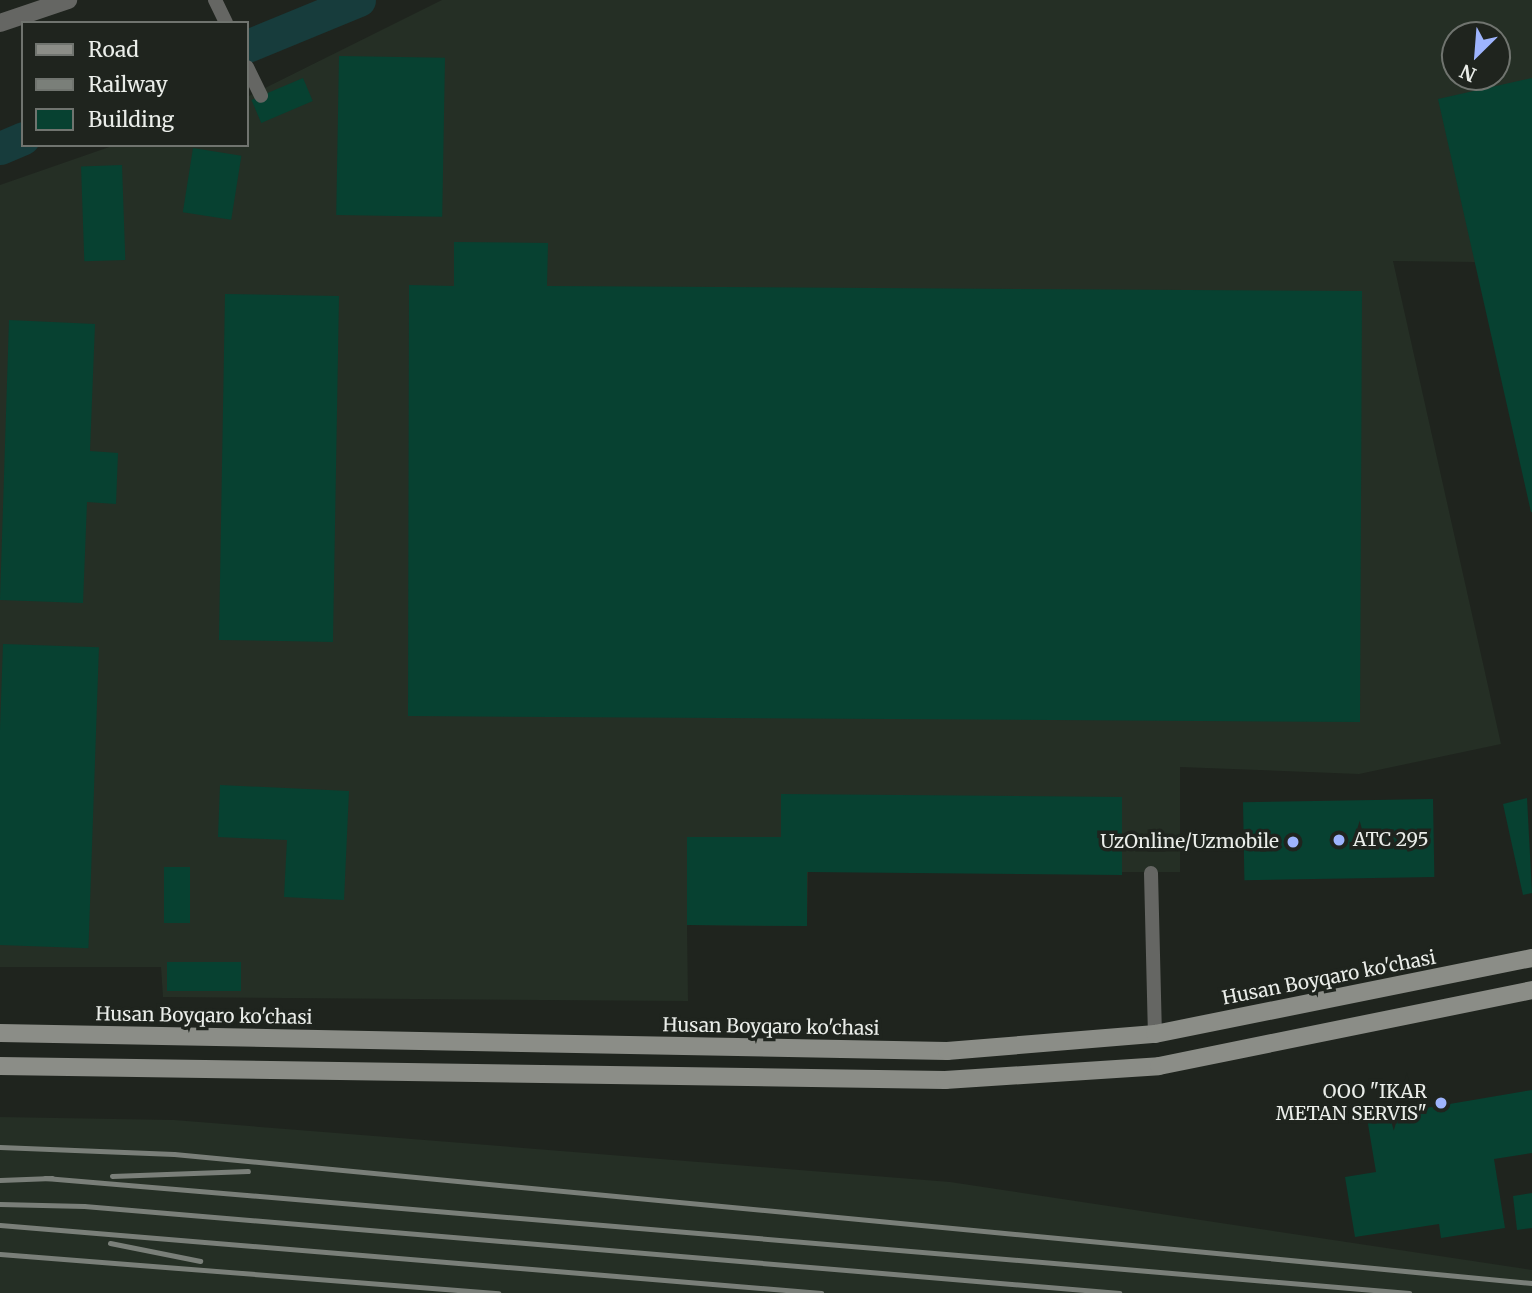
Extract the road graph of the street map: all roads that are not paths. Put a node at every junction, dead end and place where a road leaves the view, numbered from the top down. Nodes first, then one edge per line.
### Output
1 (68, 0) edge
2 (215, 0) edge
3 (225, 21) edge
4 (0, 23) edge
5 (248, 69) edge
6 (261, 96) dead end
7 (1151, 873) dead end
8 (1532, 958) edge
9 (1532, 990) edge
10 (0, 1033) edge
11 (1156, 1034) junction
12 (0, 1066) edge
13 (1159, 1066) junction

1 - 4 street
2 - 3 lane
5 - 6 lane
7 - 11 lane
8 - 11 main road, Husan Boyqaro ko'chasi
9 - 13 main road
10 - 11 main road, Husan Boyqaro ko'chasi
11 - 13 main road
12 - 13 main road

